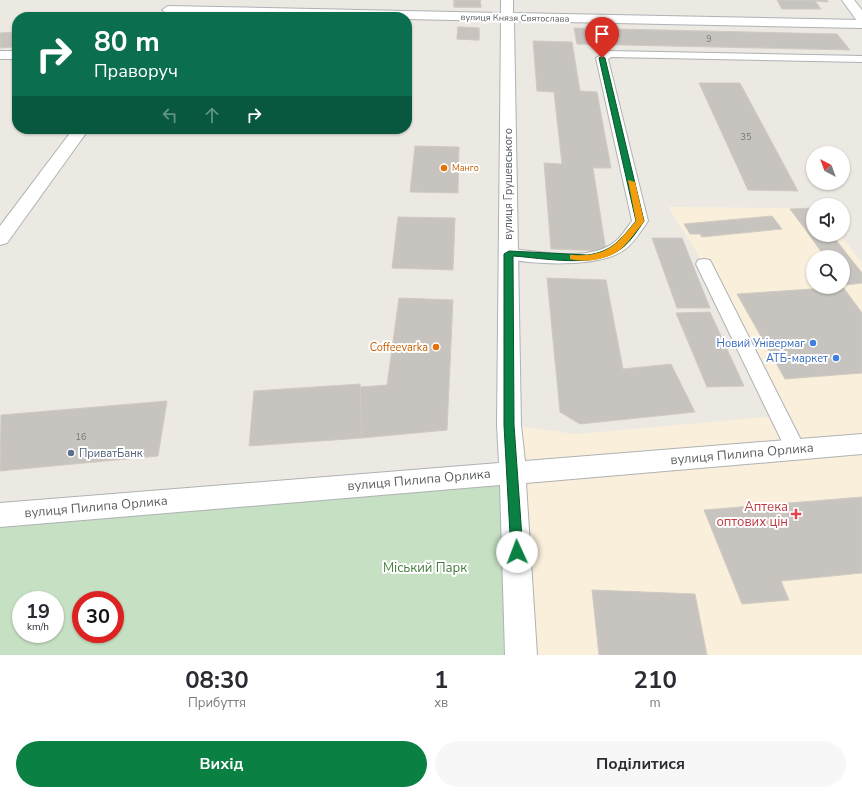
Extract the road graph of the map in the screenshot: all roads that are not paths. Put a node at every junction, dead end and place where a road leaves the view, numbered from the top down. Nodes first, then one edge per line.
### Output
1 (848, 0) edge
2 (167, 9) edge
3 (507, 9) edge
4 (862, 18) edge
5 (862, 24) edge
6 (12, 54) edge
7 (0, 55) edge
8 (862, 59) edge
9 (78, 134) edge
10 (0, 239) edge
11 (509, 254) junction
12 (704, 264) dead end
13 (862, 444) edge
14 (796, 450) junction
15 (512, 472) junction
16 (0, 515) edge
17 (521, 655) edge

1 - 4 street
2 - 3 street, вулиця Князя Святослава
3 - 5 street, вулиця Князя Святослава
3 - 11 street, вулиця Грушевського
6 - 7 street
8 - 11 lane
9 - 10 street
11 - 15 street, вулиця Грушевського
12 - 14 lane
13 - 14 street, вулиця Пилипа Орлика
14 - 15 street, вулиця Пилипа Орлика
15 - 16 street, вулиця Пилипа Орлика
15 - 17 street, вулиця Грушевського

